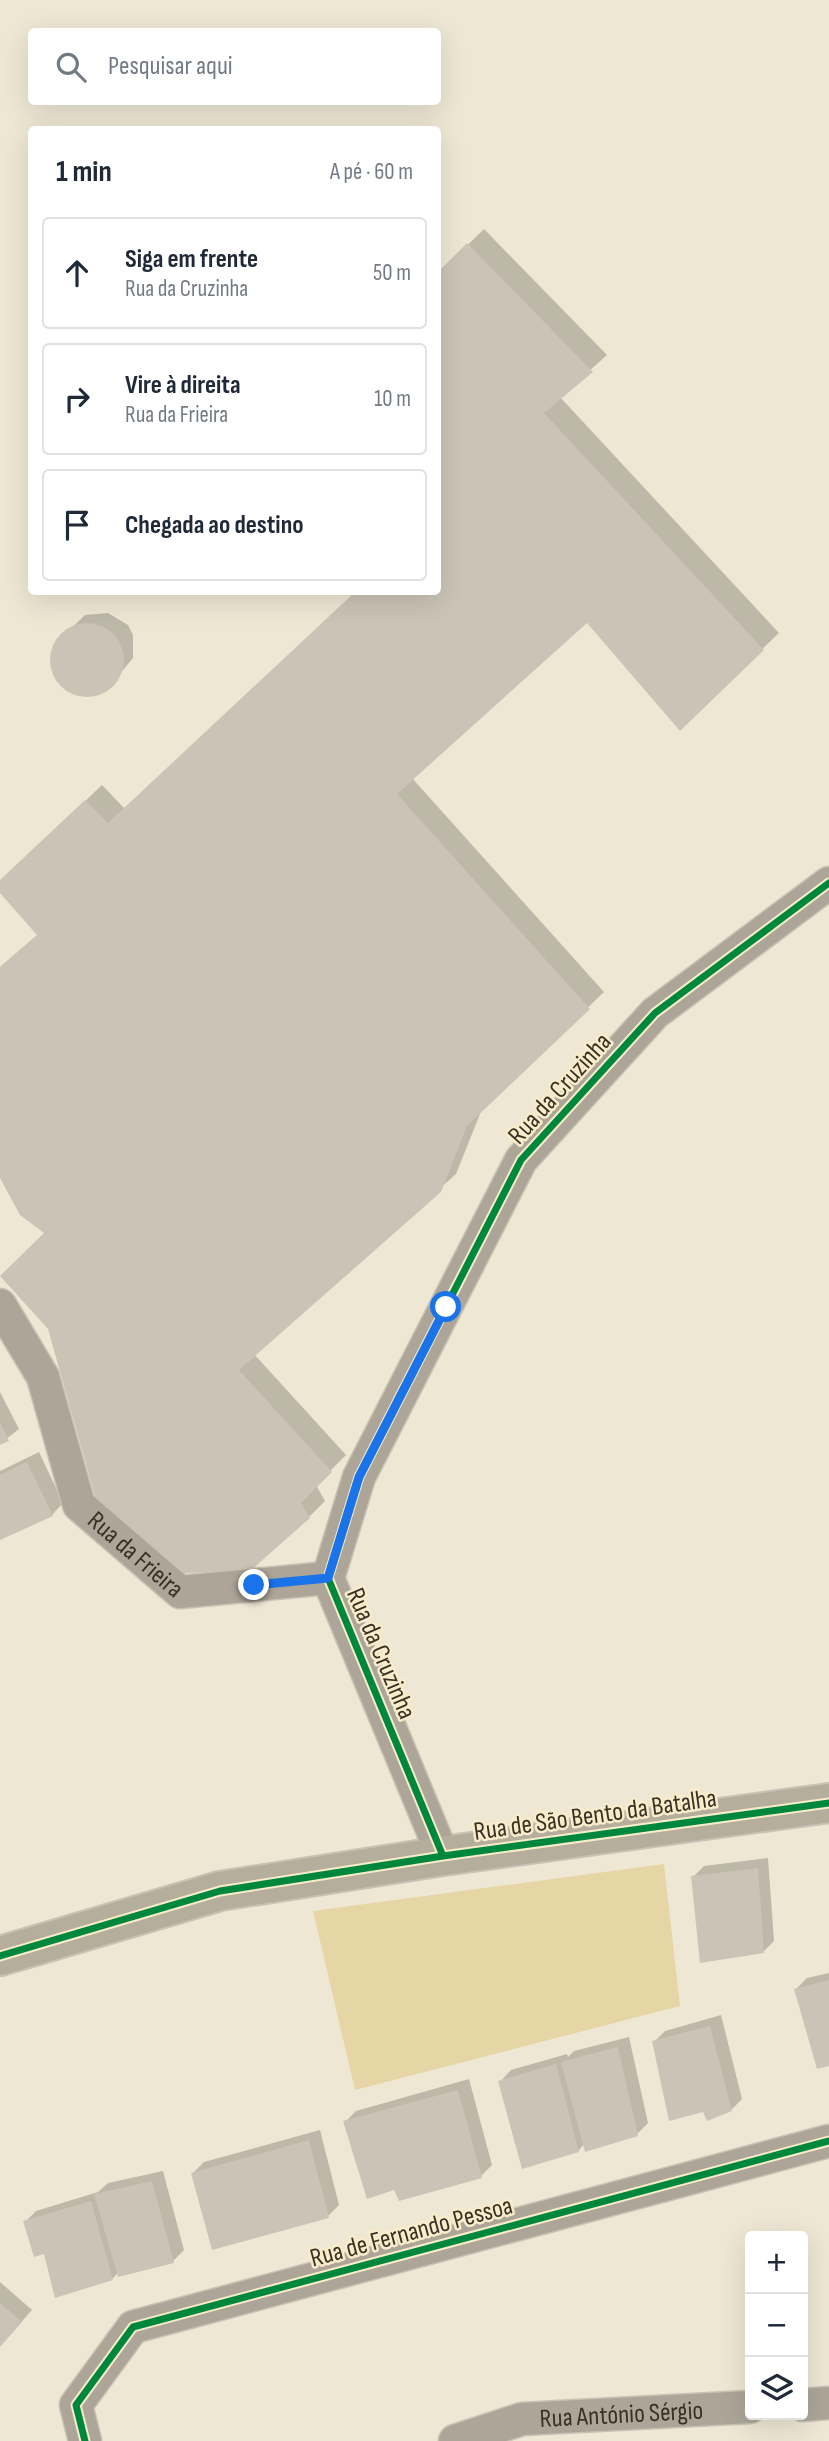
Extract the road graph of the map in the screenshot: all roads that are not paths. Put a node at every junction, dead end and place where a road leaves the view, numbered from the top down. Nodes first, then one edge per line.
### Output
1 (829, 883) edge
2 (0, 1305) edge
3 (328, 1578) junction
4 (829, 1803) edge
5 (443, 1856) junction
6 (0, 1956) edge
7 (829, 2141) edge
8 (829, 2403) edge
9 (808, 2405) edge
10 (745, 2407) edge
11 (85, 2441) edge
12 (455, 2441) edge

1 - 3 street, Rua da Cruzinha
2 - 3 street, Rua da Frieira
3 - 5 street, Rua da Cruzinha
4 - 5 street, Rua de São Bento da Batalha
5 - 6 street, Rua de São Bento da Batalha
7 - 11 street, Rua de Fernando Pessoa
8 - 9 street
10 - 12 street, Rua António Sérgio

